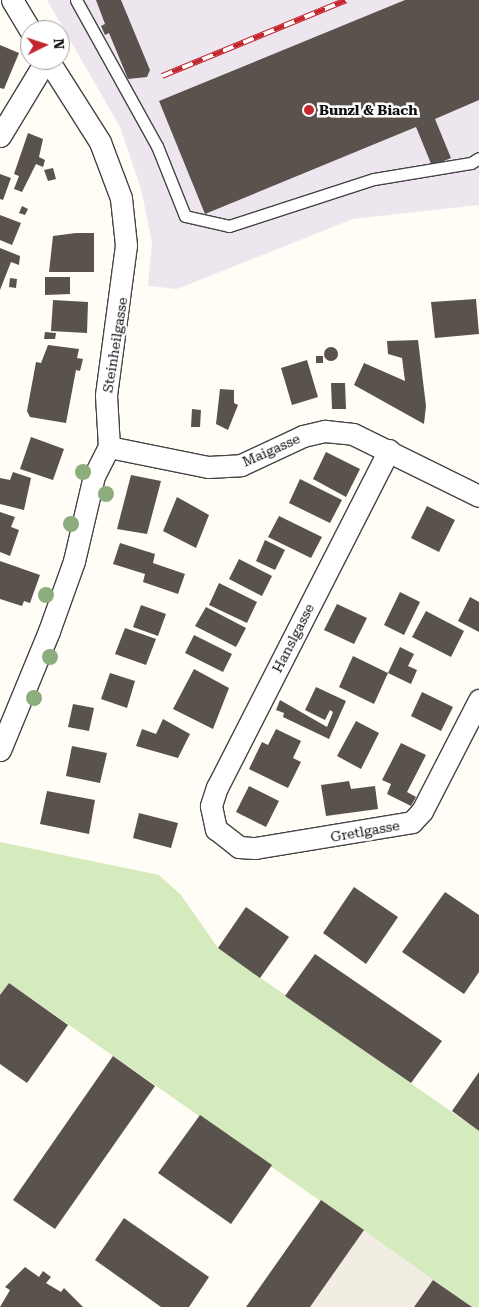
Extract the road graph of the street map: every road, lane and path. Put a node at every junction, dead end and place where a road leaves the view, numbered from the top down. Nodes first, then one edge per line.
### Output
1 (12, 0) edge
2 (76, 0) edge
3 (24, 20) edge
4 (41, 70) edge
5 (53, 70) edge
6 (0, 136) edge
7 (479, 158) edge
8 (110, 447) junction
9 (389, 450) junction
10 (476, 490) edge
11 (479, 700) edge
12 (0, 750) edge
13 (216, 829) joint

1 - 3 street
2 - 7 lane
4 - 6 street
5 - 8 street, Steinheilgasse
8 - 9 street, Maigasse
8 - 12 street
9 - 10 street, Maigasse
9 - 13 street, Hanslgasse
11 - 13 street, Gretlgasse

